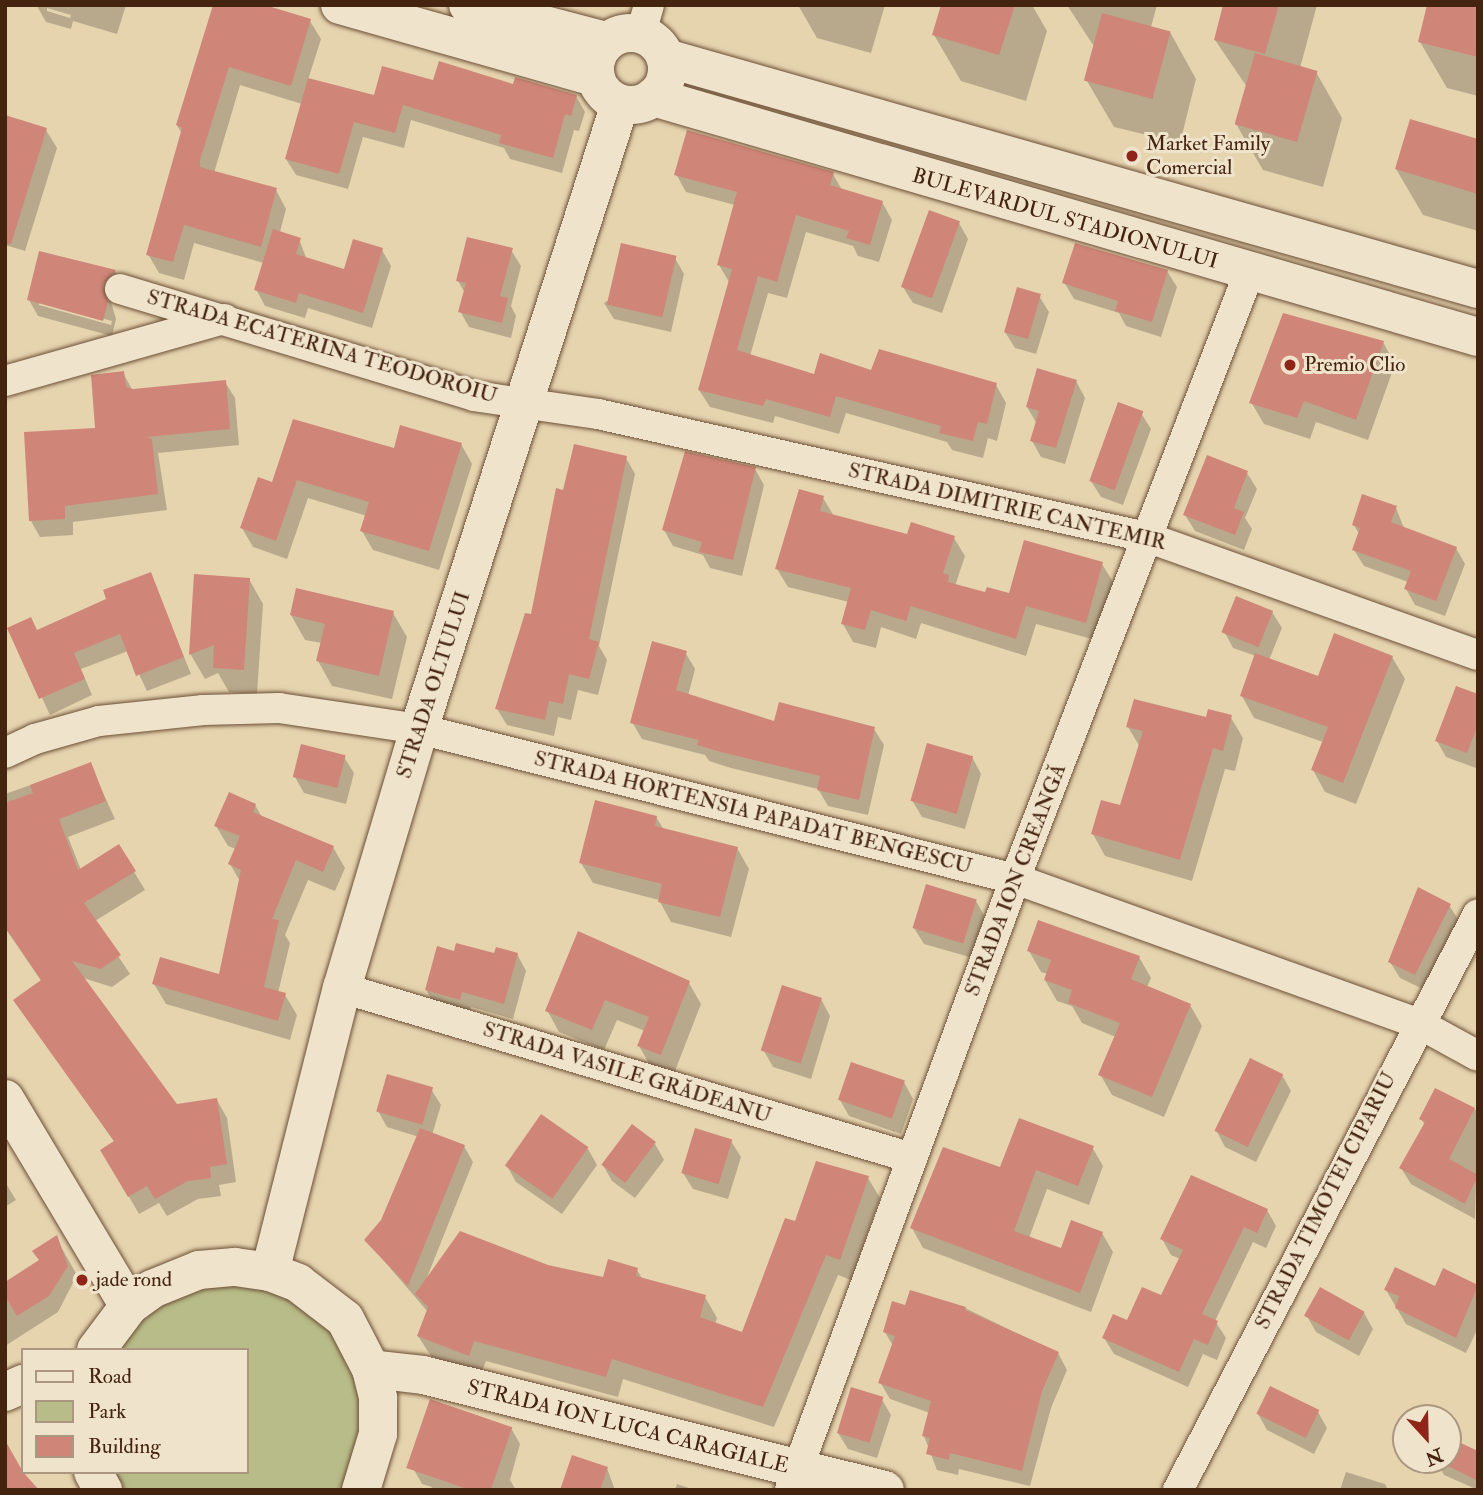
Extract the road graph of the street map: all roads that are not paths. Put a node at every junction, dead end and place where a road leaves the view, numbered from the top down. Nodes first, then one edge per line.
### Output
1 (340, 5) edge
2 (468, 5) edge
3 (633, 59) edge
4 (1249, 273) junction
5 (120, 289) dead end
6 (1478, 289) edge
7 (225, 319) junction
8 (1478, 337) edge
9 (5, 381) edge
10 (525, 404) junction
11 (1146, 537) junction
12 (1478, 655) edge
13 (419, 729) junction
14 (5, 753) edge
15 (1016, 879) junction
16 (1478, 914) edge
17 (342, 988) junction
18 (1418, 1023) junction
19 (1478, 1056) edge
20 (5, 1099) edge
21 (912, 1158) junction
22 (270, 1272) junction
23 (129, 1306) junction
24 (98, 1348) edge
25 (371, 1368) junction
26 (21, 1385) edge
27 (5, 1392) edge
28 (94, 1474) edge
29 (793, 1480) edge
30 (103, 1490) edge
31 (361, 1490) edge
32 (885, 1490) edge
33 (1178, 1490) edge

1 - 3 main road, BULEVARDUL STADIONULUI
2 - 3 main road, BULEVARDUL STADIONULUI
3 - 4 main road, BULEVARDUL STADIONULUI
3 - 6 main road, BULEVARDUL STADIONULUI
3 - 10 main road, STRADA OLTULUI
4 - 8 main road, BULEVARDUL STADIONULUI
4 - 11 street, STRADA ION CREANGĂ
5 - 7 street, STRADA ECATERINA TEODOROIU
7 - 9 street
7 - 10 street, STRADA ECATERINA TEODOROIU
10 - 11 street, STRADA DIMITRIE CANTEMIR
10 - 13 main road, STRADA OLTULUI
11 - 12 street, STRADA DIMITRIE CANTEMIR
11 - 15 street, STRADA ION CREANGĂ
13 - 14 street, STRADA HORTENSIA PAPADAT BENGESCU
13 - 15 street, STRADA HORTENSIA PAPADAT BENGESCU
13 - 17 main road, STRADA OLTULUI
15 - 18 street, STRADA HORTENSIA PAPADAT BENGESCU
15 - 21 street, STRADA ION CREANGĂ
16 - 18 street, STRADA TIMOTEI CIPARIU
17 - 21 street, STRADA VASILE GRĂDEANU
17 - 22 main road, STRADA OLTULUI
18 - 19 street, STRADA HORTENSIA PAPADAT BENGESCU
18 - 33 street, STRADA TIMOTEI CIPARIU
20 - 23 main road
21 - 29 street, STRADA ION CREANGĂ
22 - 23 main road
22 - 25 main road
23 - 24 main road
25 - 29 main road, STRADA ION LUCA CARAGIALE
25 - 31 main road
26 - 27 main road
28 - 30 main road
29 - 32 main road, STRADA ION LUCA CARAGIALE

